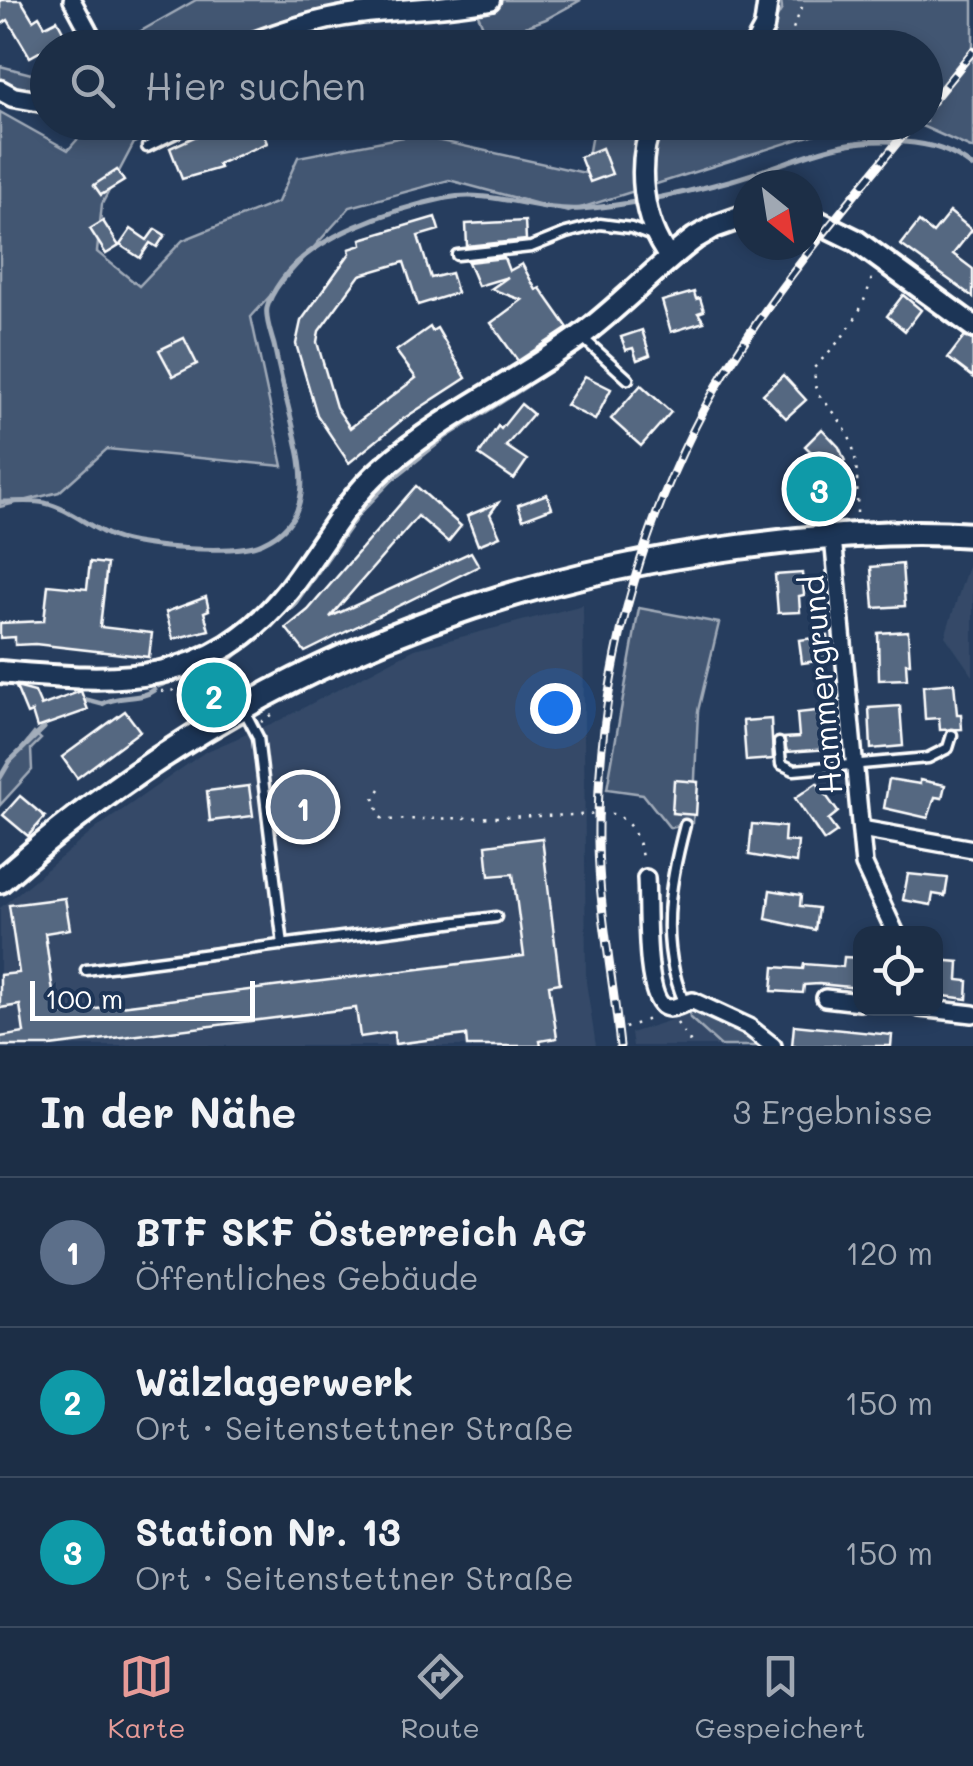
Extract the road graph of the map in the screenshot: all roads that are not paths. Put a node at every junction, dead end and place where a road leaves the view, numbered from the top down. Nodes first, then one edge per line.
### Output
1 (72, 0) edge
2 (490, 0) edge
3 (768, 0) edge
4 (88, 30) edge
5 (306, 30) edge
6 (763, 30) edge
7 (0, 90) edge
8 (30, 99) edge
9 (161, 140) edge
10 (647, 140) edge
11 (147, 147) dead end
12 (733, 220) edge
13 (823, 224) edge
14 (651, 228) junction
15 (457, 255) dead end
16 (669, 257) junction
17 (973, 326) edge
18 (581, 335) junction
19 (628, 379) dead end
20 (973, 535) edge
21 (845, 536) junction
22 (0, 673) edge
23 (242, 706) junction
24 (952, 735) dead end
25 (779, 743) dead end
26 (855, 764) junction
27 (685, 825) dead end
28 (861, 828) junction
29 (973, 848) edge
30 (646, 878) road end
31 (0, 881) edge
32 (496, 917) dead end
33 (892, 926) edge
34 (283, 945) junction
35 (86, 970) dead end
36 (825, 998) dead end
37 (853, 1001) edge
38 (684, 1002) junction
39 (943, 1011) edge
40 (973, 1014) edge
41 (772, 1046) edge

1 - 4 street
2 - 5 street
3 - 6 street
7 - 8 street
9 - 11 lane
10 - 14 street
12 - 16 main road
13 - 17 main road
14 - 15 lane
14 - 16 street
16 - 18 main road
18 - 19 lane
18 - 22 main road
20 - 21 main road
21 - 23 main road
21 - 26 street, Hammergrund
23 - 31 main road
23 - 34 lane
24 - 26 lane
25 - 26 lane
26 - 28 street, Hammergrund
27 - 38 lane
28 - 29 street, Hammergrund
28 - 33 street, Hammergrund
30 - 38 street
32 - 34 lane
34 - 35 lane
36 - 37 street
38 - 41 street
39 - 40 street

